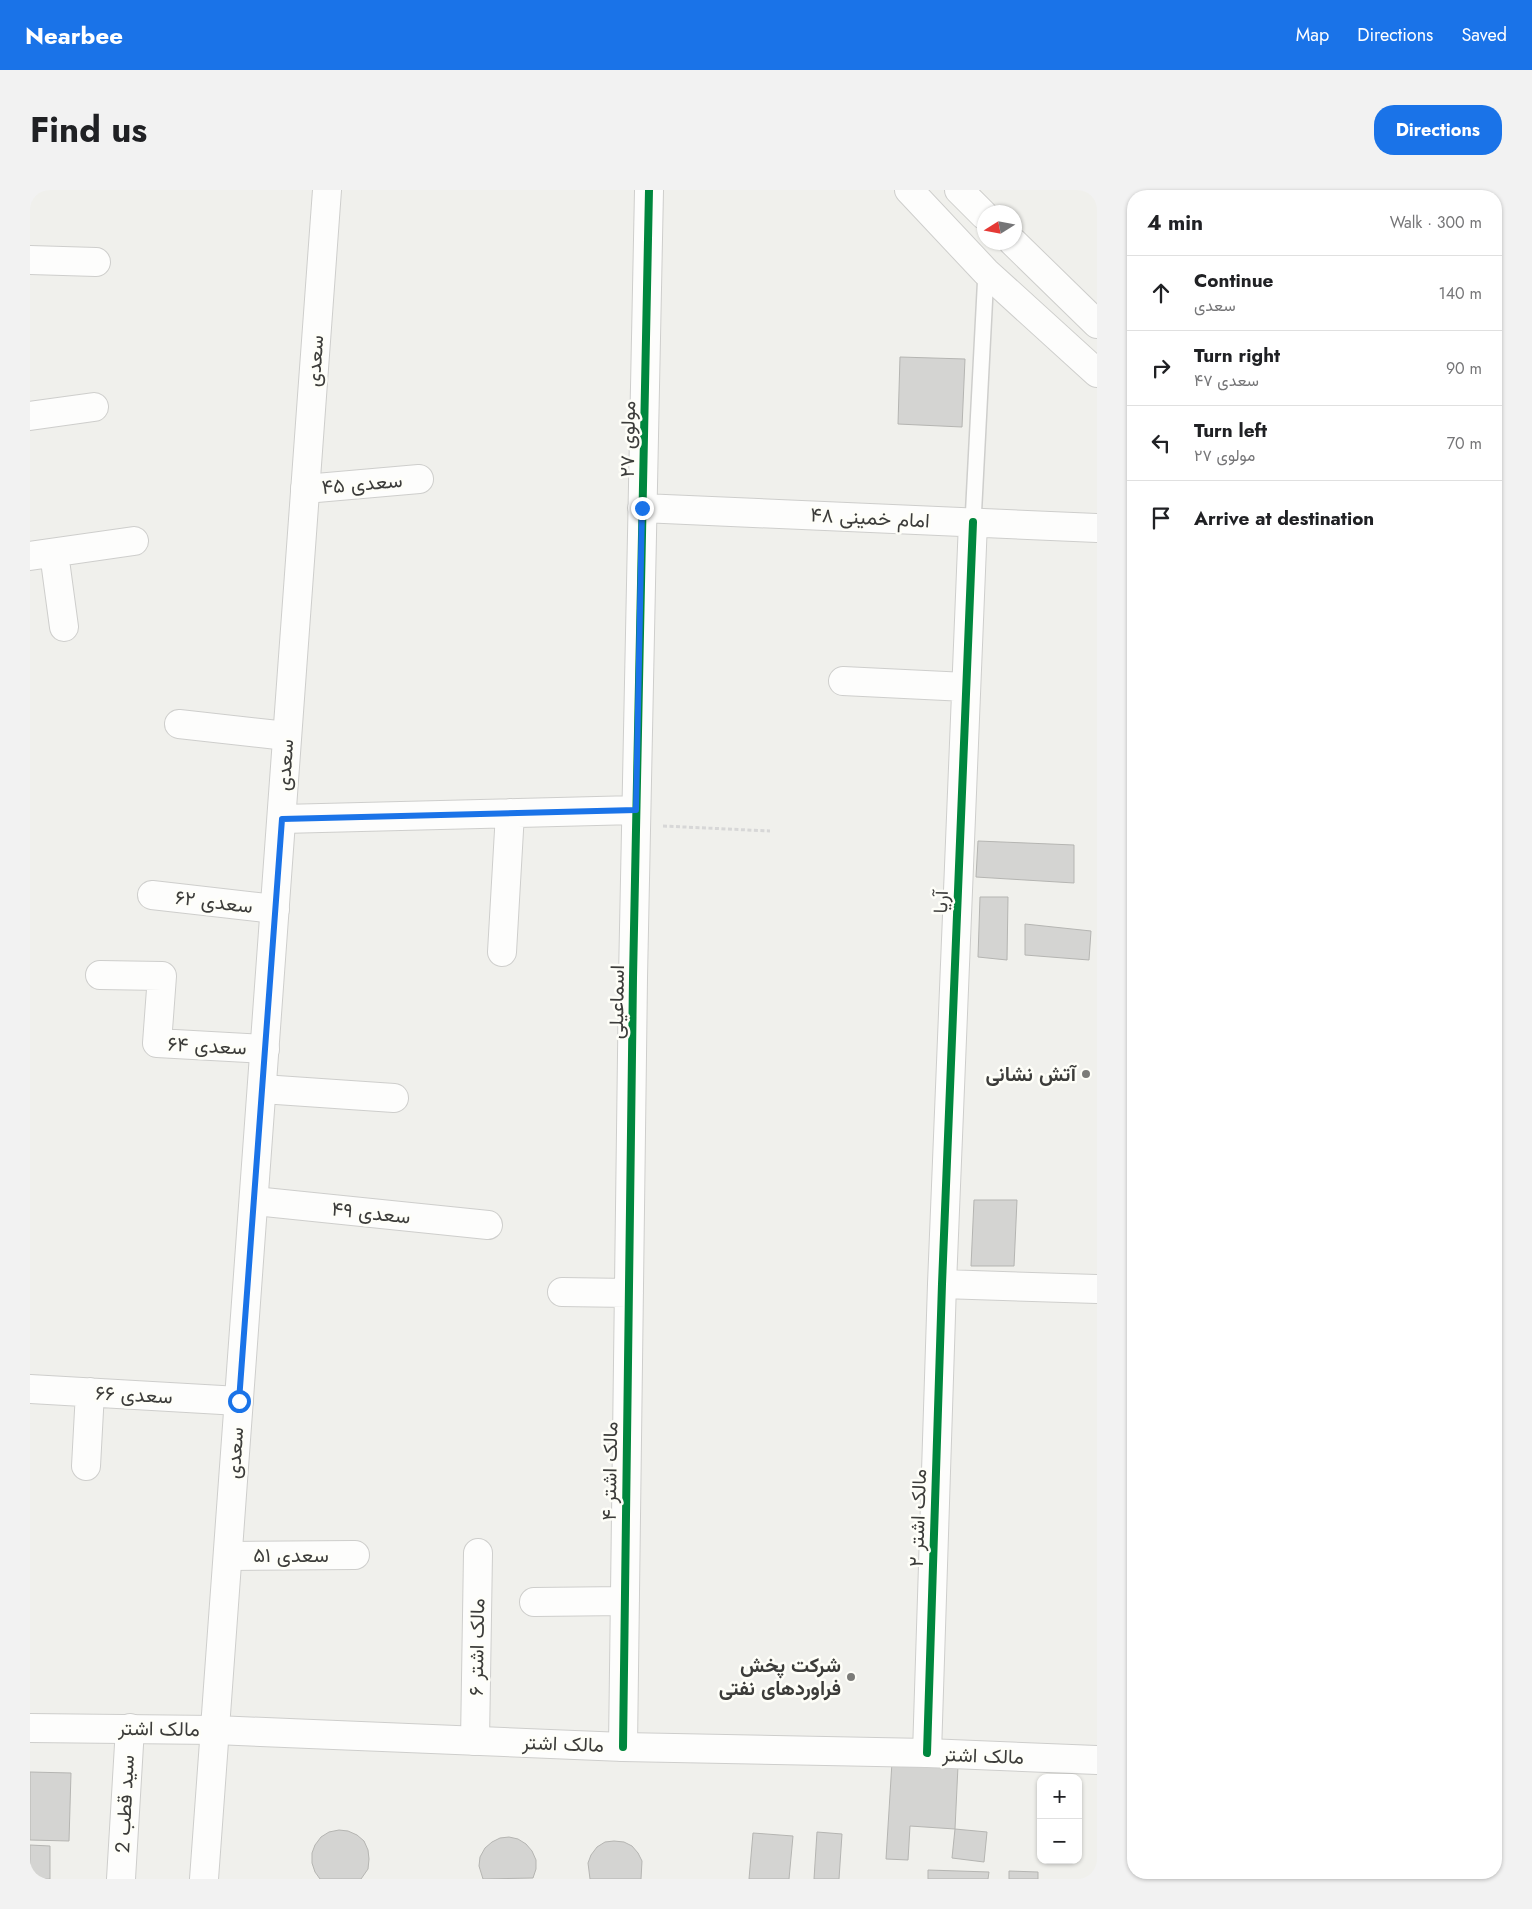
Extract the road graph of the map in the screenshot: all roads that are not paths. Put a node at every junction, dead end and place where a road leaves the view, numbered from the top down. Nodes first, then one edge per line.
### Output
1 (327, 190) edge
2 (649, 190) edge
3 (909, 190) edge
4 (959, 190) edge
5 (977, 208) edge
6 (1020, 250) edge
7 (30, 260) edge
8 (96, 262) dead end
9 (986, 272) junction
10 (1097, 324) edge
11 (1097, 373) edge
12 (94, 407) dead end
13 (30, 416) edge
14 (419, 479) dead end
15 (305, 489) junction
16 (642, 508) junction
17 (973, 522) junction
18 (1097, 528) edge
19 (134, 541) dead end
20 (42, 554) edge
21 (64, 627) dead end
22 (843, 681) dead end
23 (966, 686) junction
24 (179, 724) dead end
25 (287, 736) junction
26 (510, 813) junction
27 (636, 817) junction
28 (282, 819) junction
29 (152, 895) dead end
30 (275, 909) junction
31 (502, 952) dead end
32 (100, 975) dead end
33 (265, 1049) junction
34 (262, 1089) junction
35 (394, 1098) dead end
36 (630, 1195) joint
37 (254, 1201) junction
38 (488, 1225) dead end
39 (942, 1284) junction
40 (1097, 1289) edge
41 (562, 1292) dead end
42 (629, 1294) junction
43 (30, 1389) edge
44 (90, 1392) junction
45 (239, 1401) junction
46 (86, 1466) dead end
47 (478, 1554) dead end
48 (355, 1555) dead end
49 (228, 1556) junction
50 (625, 1601) junction
51 (534, 1602) dead end
52 (30, 1728) edge
53 (130, 1728) junction
54 (215, 1730) junction
55 (475, 1741) junction
56 (623, 1747) junction
57 (927, 1754) junction
58 (1097, 1760) edge
59 (121, 1879) edge
60 (204, 1879) edge

1 - 15 street, سعدی
2 - 16 street, مولوی ۲۷
3 - 9 street
4 - 5 street
6 - 10 street
7 - 8 street
9 - 11 street
9 - 17 lane
12 - 13 street
14 - 15 street, سعدی ۴۵
15 - 25 street, سعدی
16 - 17 street, امام خمینی ۴۸
16 - 27 street, مولوی ۲۷
17 - 18 street, امام خمینی ۴۸
17 - 23 street, آریا
19 - 20 street
20 - 21 street
22 - 23 street
23 - 39 street, آریا
24 - 25 street
25 - 28 street, سعدی
26 - 27 street
26 - 28 street
26 - 31 street
27 - 36 street, اسماعیلی
28 - 30 street, سعدی
29 - 30 street, سعدی ۶۲
30 - 33 street, سعدی
32 - 33 street, سعدی ۶۴
33 - 34 street, سعدی
34 - 35 street
34 - 37 street, سعدی
36 - 42 street, مالک اشتر ۴
37 - 38 street, سعدی ۴۹
37 - 45 street, سعدی
39 - 40 street
39 - 57 street, مالک اشتر ۲
41 - 42 street
42 - 50 street, مالک اشتر ۴
43 - 44 street, سعدی ۶۶
44 - 45 street, سعدی ۶۶
44 - 46 street
45 - 49 street, سعدی
47 - 55 street, مالک اشتر ۶
48 - 49 street, سعدی ۵۱
49 - 54 street, سعدی
50 - 51 street
50 - 56 street, مالک اشتر ۴
52 - 53 street, مالک اشتر
53 - 54 street, مالک اشتر
53 - 59 street, سید قطب 2
54 - 55 street, مالک اشتر
54 - 60 street, سعدی
55 - 56 street, مالک اشتر
56 - 57 street, مالک اشتر
57 - 58 street, مالک اشتر

